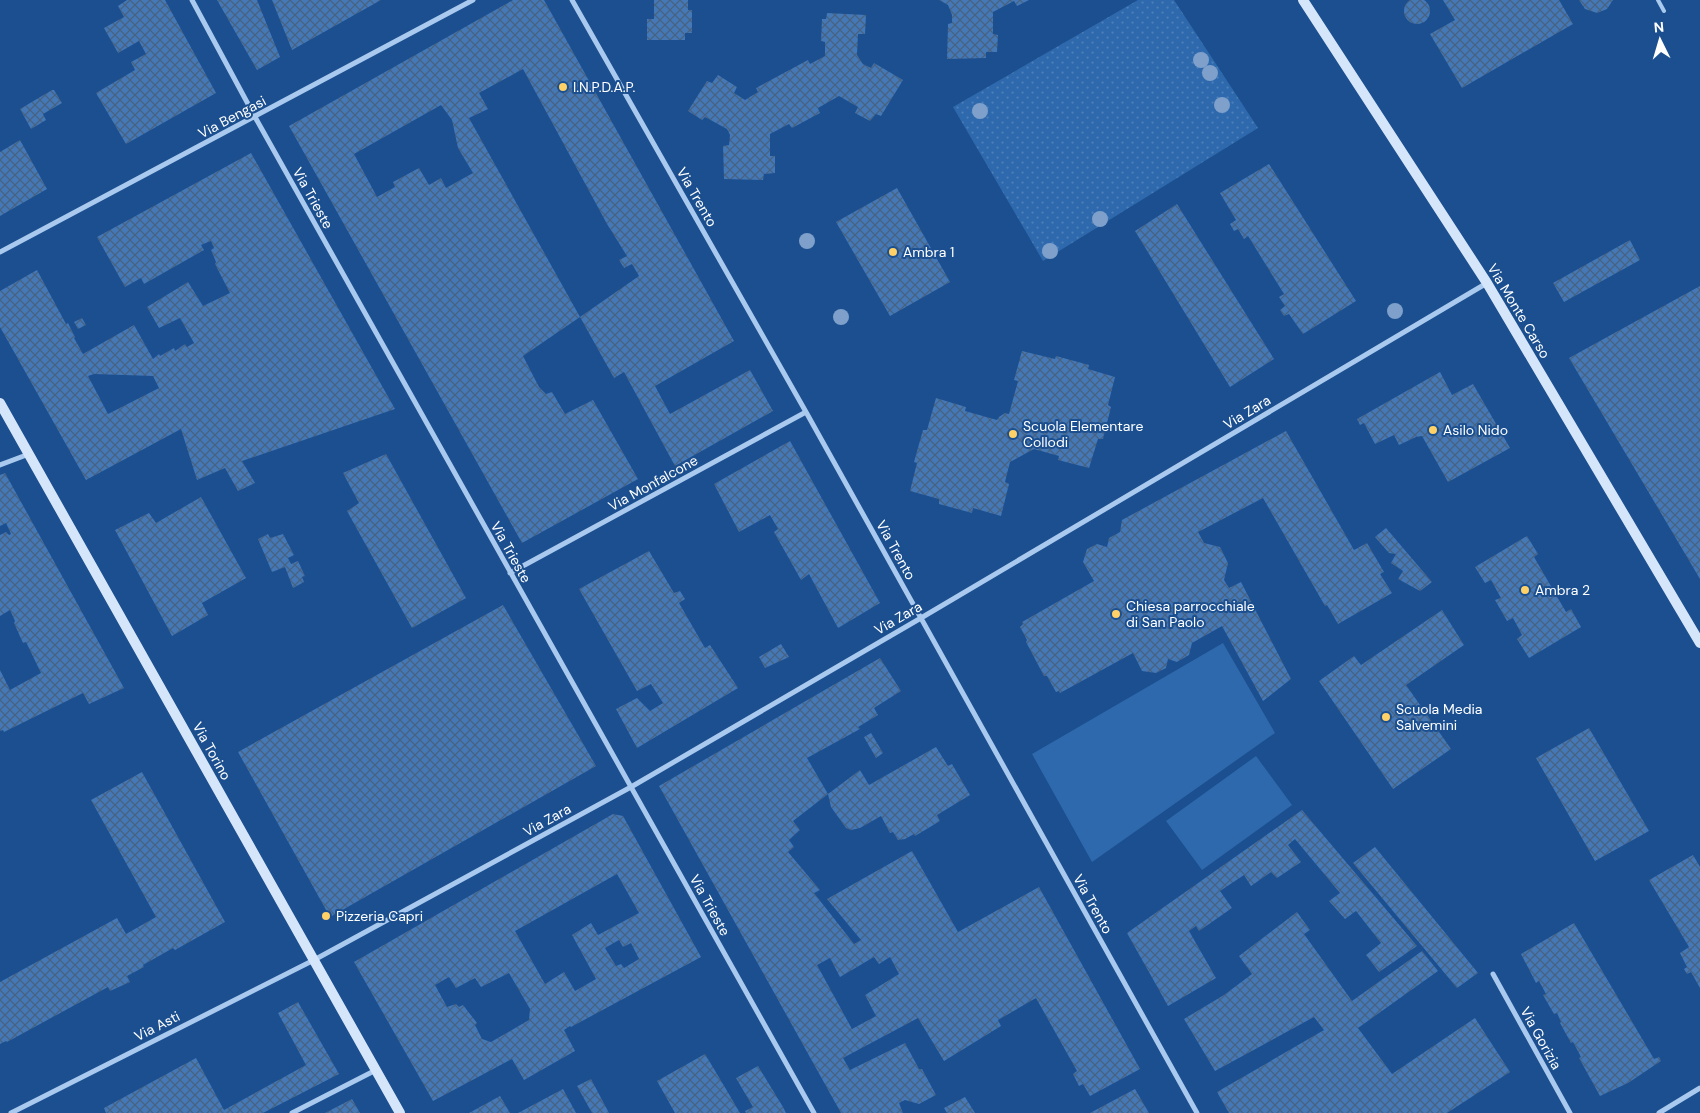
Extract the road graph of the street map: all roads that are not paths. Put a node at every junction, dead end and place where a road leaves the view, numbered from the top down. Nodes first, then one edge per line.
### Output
1 (192, 0) edge
2 (474, 0) edge
3 (572, 0) edge
4 (1303, 0) edge
5 (1658, 0) edge
6 (1664, 11) dead end
7 (255, 117) junction
8 (0, 252) edge
9 (1486, 283) junction
10 (0, 403) edge
11 (806, 412) junction
12 (30, 454) junction
13 (0, 466) edge
14 (510, 573) junction
15 (921, 618) junction
16 (1700, 642) edge
17 (631, 787) junction
18 (314, 960) junction
19 (1493, 974) dead end
20 (376, 1070) junction
21 (1700, 1088) edge
22 (11, 1113) edge
23 (292, 1113) edge
24 (400, 1113) edge
25 (814, 1113) edge
26 (1197, 1113) edge
27 (1570, 1113) edge
28 (1659, 1113) edge

1 - 7 street, Via Trieste
2 - 7 street, Via Bengasi
3 - 11 street, Via Trento
4 - 9 street, Via Monte Carso
5 - 6 lane
7 - 8 street, Via Bengasi
7 - 14 street, Via Trieste
9 - 15 street, Via Zara
9 - 16 street, Via Monte Carso
10 - 12 street, Via Torino
11 - 14 street, Via Monfalcone
11 - 15 street, Via Trento
12 - 13 street
12 - 18 street, Via Torino
14 - 17 street, Via Trieste
15 - 17 street, Via Zara
15 - 26 street, Via Trento
17 - 18 street, Via Zara
17 - 25 street, Via Trieste
18 - 20 street, Via Torino
18 - 22 street, Via Asti
19 - 27 street, Via Gorizia
20 - 23 street
20 - 24 street, Via Torino
21 - 28 street

